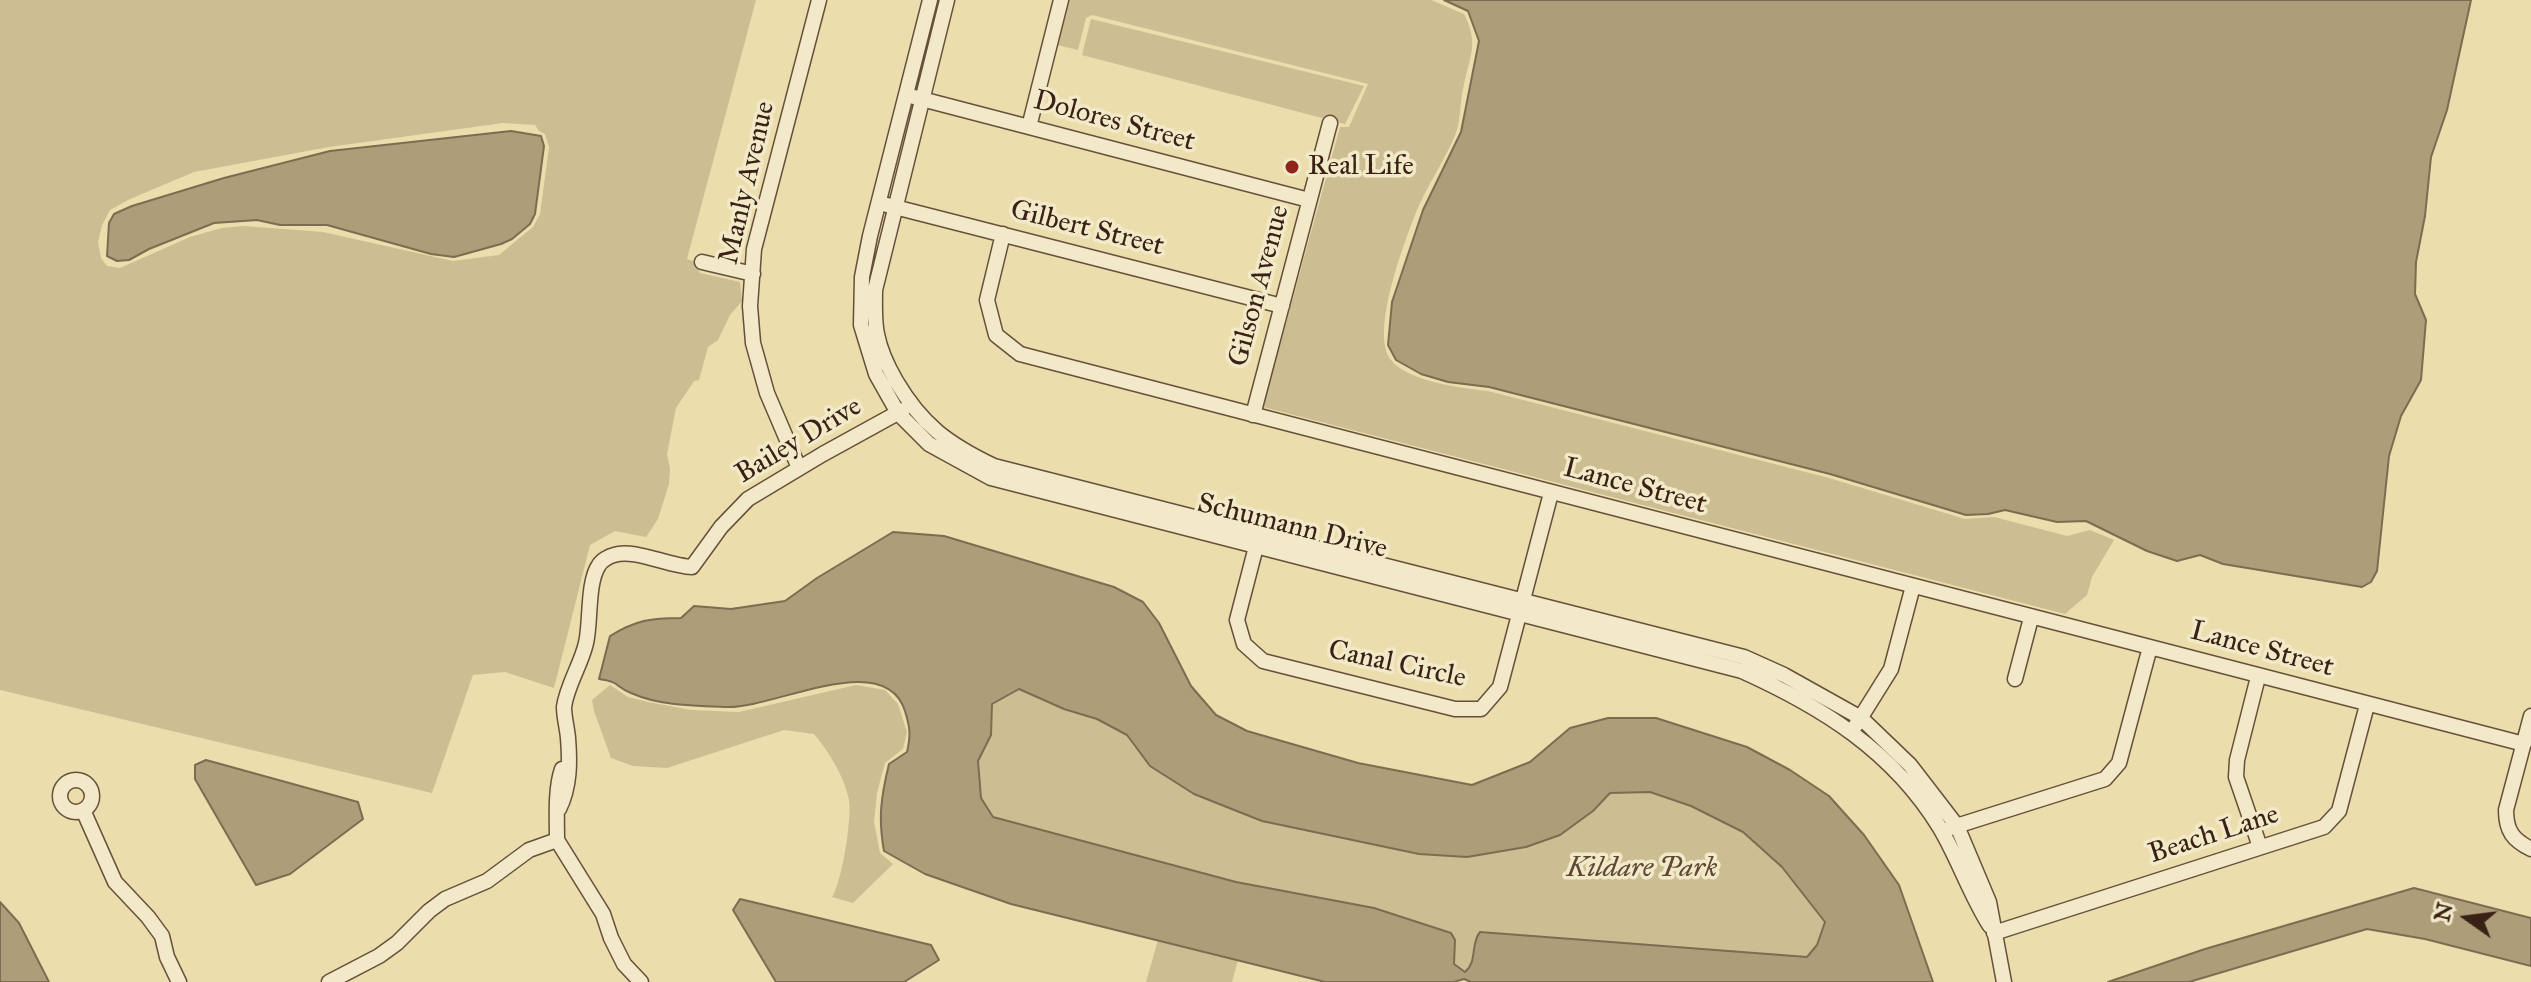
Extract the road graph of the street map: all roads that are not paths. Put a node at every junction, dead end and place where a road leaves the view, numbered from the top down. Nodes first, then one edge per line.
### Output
1 (819, 0) edge
2 (930, 0) edge
3 (947, 0) edge
4 (1061, 0) edge
5 (906, 95) junction
6 (922, 99) junction
7 (1330, 123) dead end
8 (1029, 127) junction
9 (1309, 200) junction
10 (879, 203) junction
11 (894, 206) junction
12 (1003, 234) junction
13 (702, 262) dead end
14 (753, 274) junction
15 (1282, 306) junction
16 (904, 410) junction
17 (1253, 415) junction
18 (799, 468) junction
19 (1551, 493) junction
20 (1258, 538) junction
21 (1913, 586) junction
22 (1521, 606) junction
23 (2031, 618) junction
24 (2150, 647) junction
25 (2258, 677) junction
26 (2015, 679) dead end
27 (2367, 705) junction
28 (2531, 716) edge
29 (1856, 724) junction
30 (2524, 744) junction
31 (83, 810) dead end
32 (1957, 826) junction
33 (1942, 830) junction
34 (557, 840) junction
35 (2260, 847) junction
36 (2531, 849) edge
37 (1994, 933) junction
38 (179, 982) edge
39 (329, 982) edge
40 (641, 982) edge
41 (2004, 982) edge

1 - 14 street, Manly Avenue
2 - 5 street, Schumann Drive
3 - 6 street, Schumann Drive
4 - 8 street
5 - 6 street, Dolores Street
5 - 10 street, Schumann Drive
6 - 8 street, Dolores Street
6 - 11 street, Schumann Drive
7 - 9 street, Gilson Avenue
8 - 9 street, Dolores Street
9 - 15 street, Gilson Avenue
10 - 11 street, Gilbert Street
10 - 16 street, Schumann Drive
11 - 12 street, Gilbert Street
11 - 16 street, Schumann Drive
12 - 15 street, Gilbert Street
12 - 17 street, Lance Street
13 - 14 street
14 - 18 street, Manly Avenue
15 - 17 street, Gilson Avenue
16 - 18 street, Bailey Drive
16 - 20 street, Schumann Drive
17 - 19 street, Lance Street
18 - 34 street, Bailey Drive
19 - 21 street, Lance Street
19 - 22 street, Canal Circle
20 - 22 street, Schumann Drive
20 - 22 street, Canal Circle
21 - 23 street, Lance Street
21 - 29 street
22 - 29 street, Schumann Drive
23 - 24 street, Lance Street
23 - 26 street
24 - 25 street, Lance Street
24 - 32 street
25 - 27 street, Lance Street
25 - 35 street
27 - 30 street, Lance Street
27 - 35 street, Beach Lane
28 - 30 street
29 - 32 street, Schumann Drive
29 - 33 street, Schumann Drive
30 - 36 street
31 - 38 street
32 - 33 street
32 - 37 street, Schumann Drive
33 - 37 street, Schumann Drive
34 - 39 street
34 - 40 street
35 - 37 street, Beach Lane
37 - 41 street, Schumann Drive

